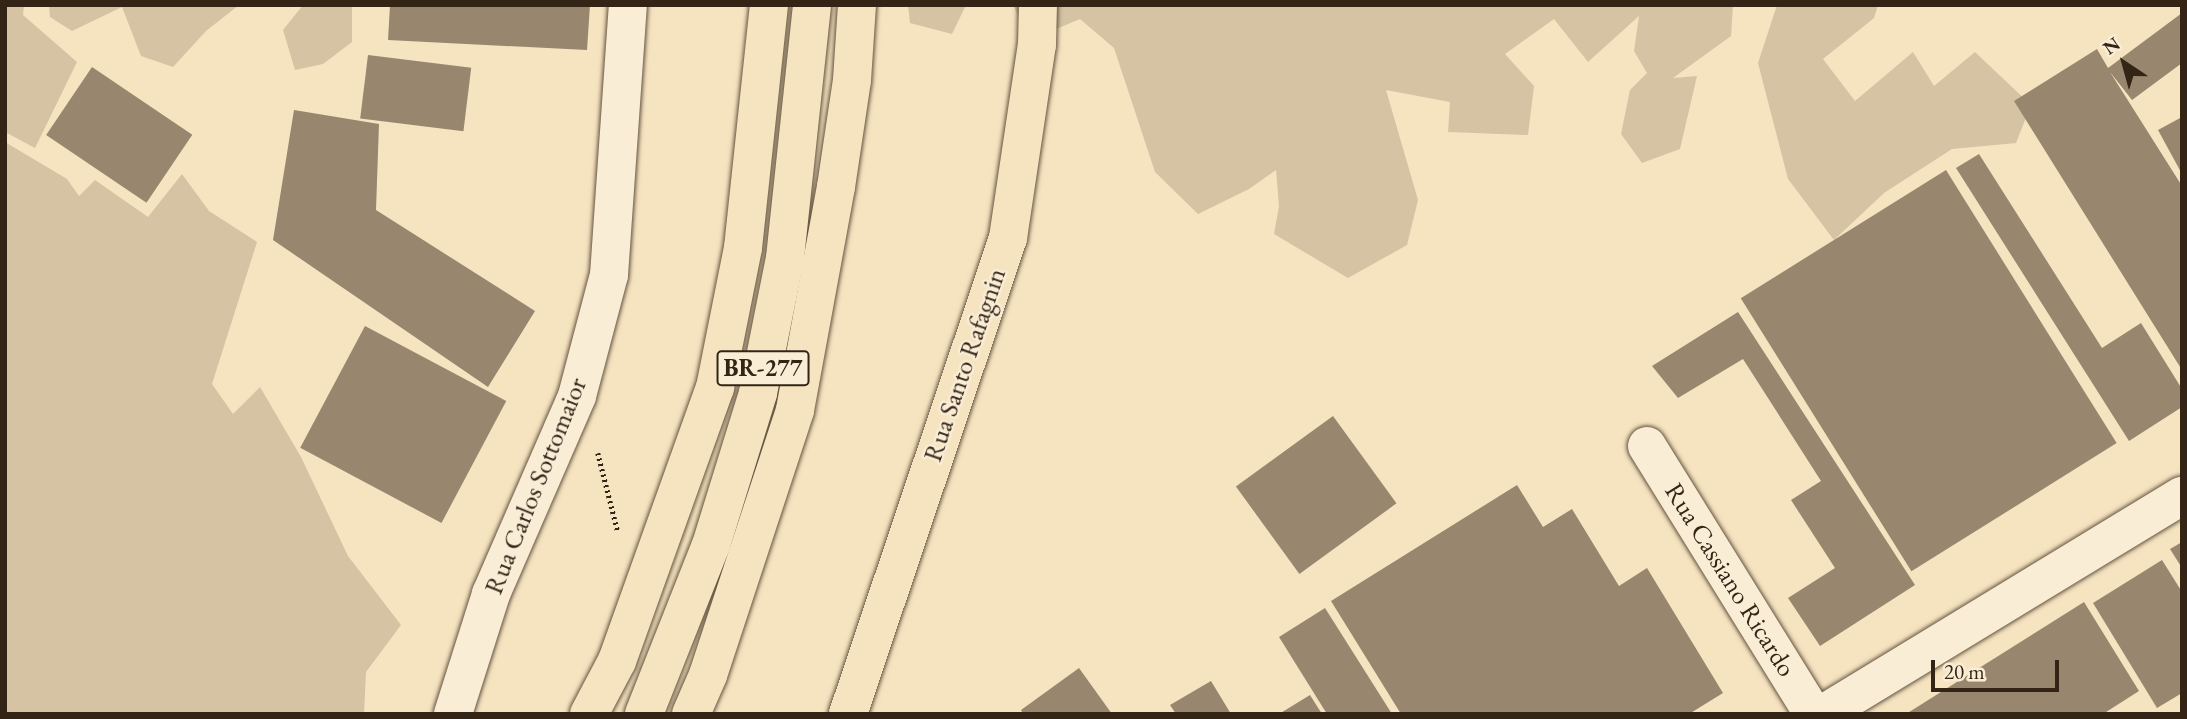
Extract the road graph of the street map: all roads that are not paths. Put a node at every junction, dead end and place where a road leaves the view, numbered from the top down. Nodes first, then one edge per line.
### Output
1 (628, 5) edge
2 (769, 5) edge
3 (812, 5) edge
4 (857, 5) edge
5 (1038, 5) edge
6 (1647, 446) dead end
7 (2182, 496) edge
8 (708, 675) junction
9 (453, 714) edge
10 (589, 714) edge
11 (644, 714) edge
12 (691, 714) edge
13 (725, 714) edge
14 (848, 714) edge
15 (1813, 714) edge
16 (1823, 714) edge

1 - 9 street, Rua Carlos Sottomaior
2 - 10 main road
3 - 11 main road, BR-277
4 - 8 main road, BR-277
5 - 14 main road, Rua Santo Rafagnin
6 - 15 street, Rua Cassiano Ricardo
7 - 16 street
8 - 12 main road, BR-277
8 - 13 main road

